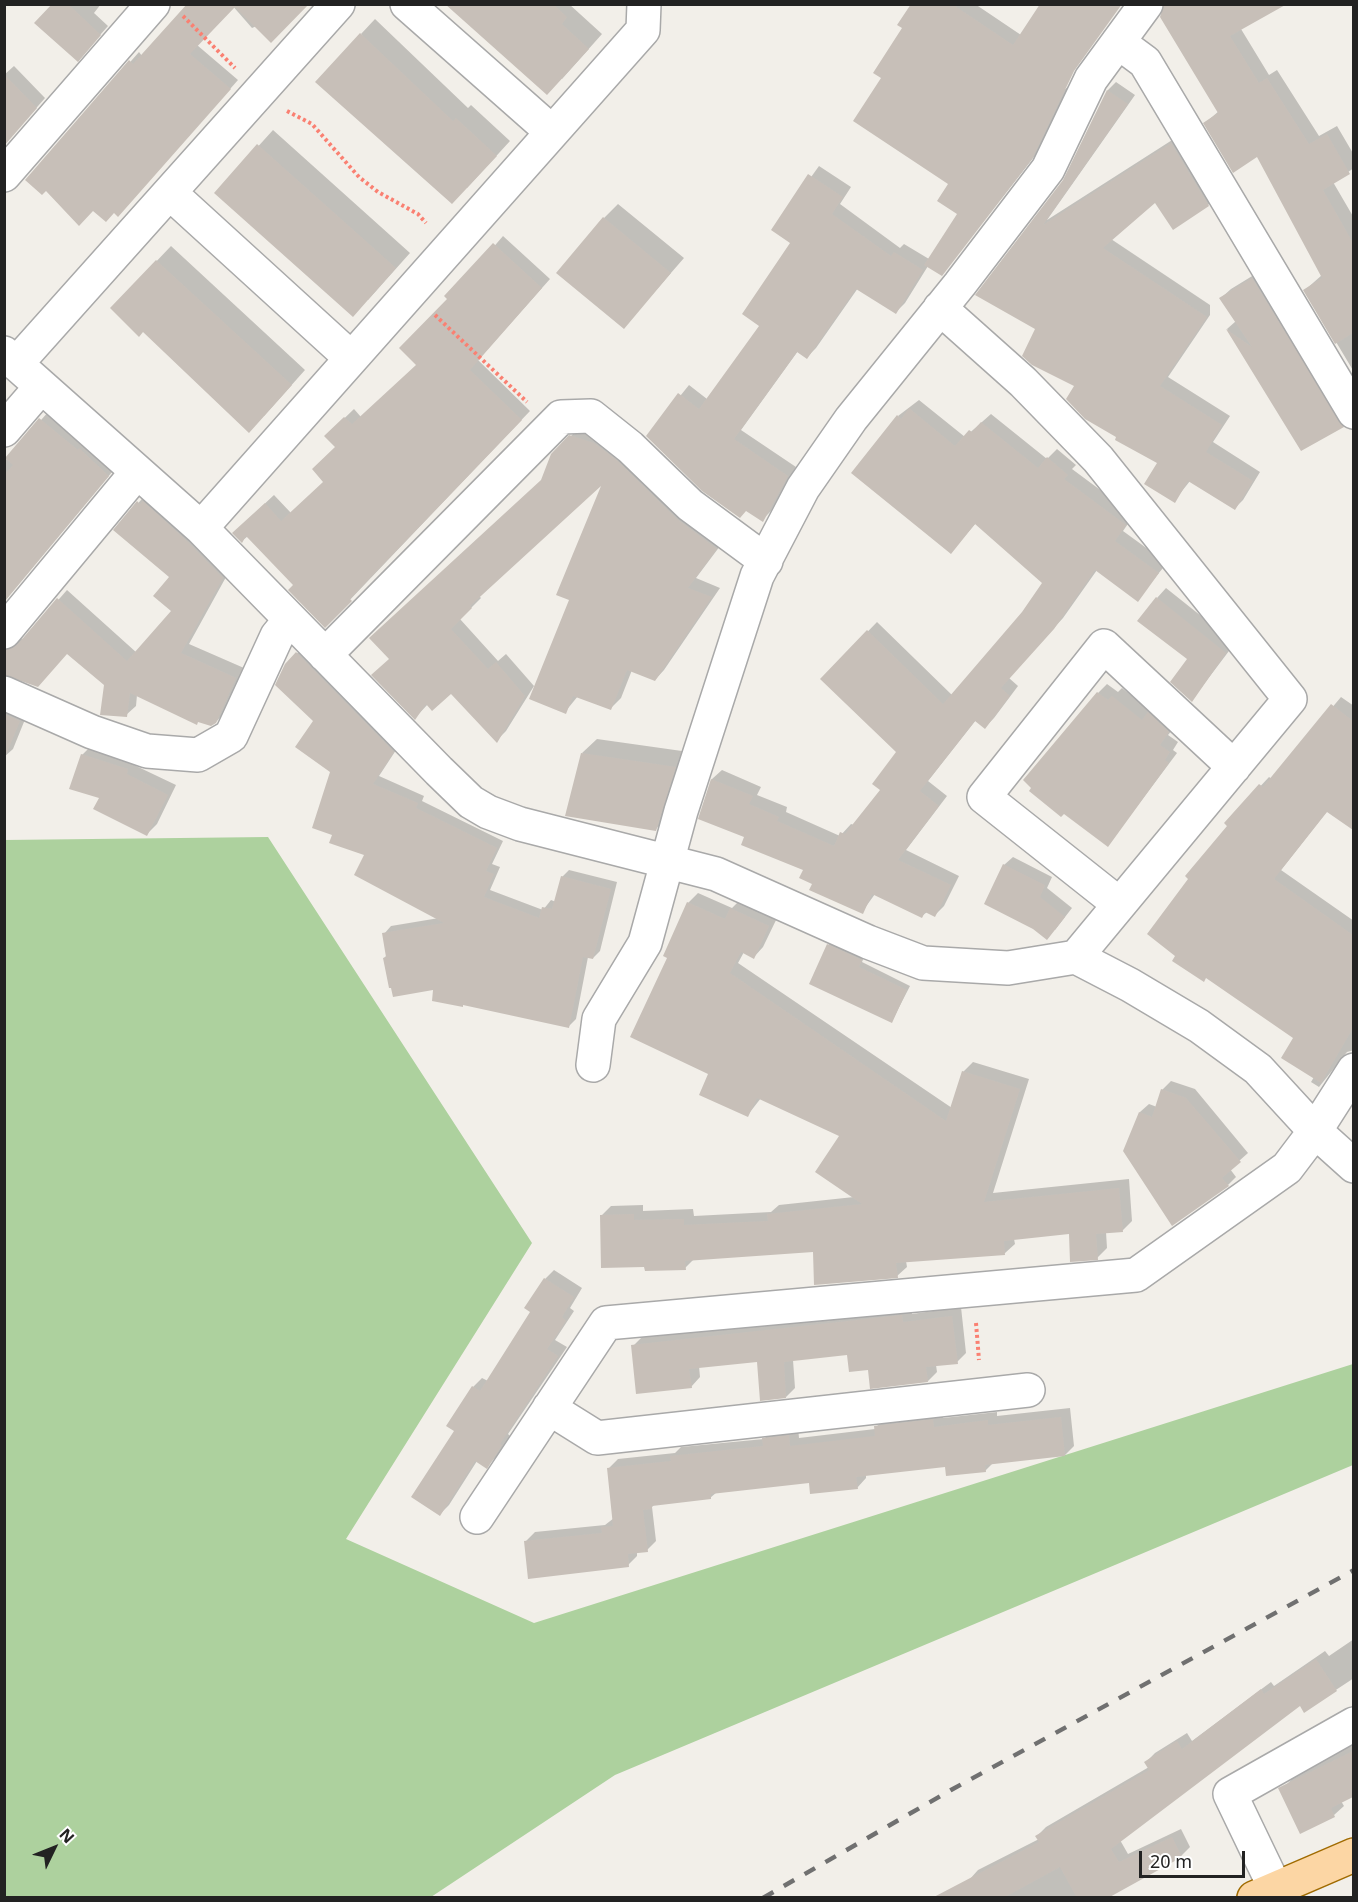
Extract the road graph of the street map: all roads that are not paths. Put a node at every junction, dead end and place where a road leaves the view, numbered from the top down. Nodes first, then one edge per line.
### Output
1 (338, 4) edge
2 (407, 4) edge
3 (644, 4) edge
4 (1146, 4) edge
5 (167, 9) edge
6 (1118, 42) junction
7 (552, 132) junction
8 (4, 175) edge
9 (170, 193) junction
10 (940, 308) junction
11 (351, 358) junction
12 (10, 359) edge
13 (41, 387) junction
14 (1353, 412) edge
15 (4, 430) edge
16 (137, 472) junction
17 (201, 528) junction
18 (766, 561) junction
19 (290, 620) junction
20 (4, 632) edge
21 (325, 655) junction
22 (4, 693) edge
23 (1234, 767) junction
24 (669, 862) junction
25 (1119, 904) junction
26 (1076, 957) junction
27 (593, 1065) dead end
28 (1353, 1070) edge
29 (1315, 1131) junction
30 (1353, 1166) edge
31 (1028, 1390) dead end
32 (549, 1408) junction
33 (477, 1517) dead end
34 (1353, 1724) edge
35 (1353, 1855) edge
36 (1270, 1894) edge

1 - 9 street
2 - 7 street
3 - 7 street
4 - 6 street
5 - 8 street
6 - 10 street
6 - 14 street
7 - 11 street
9 - 11 street
9 - 12 street
10 - 18 street
10 - 23 street
11 - 17 street
12 - 13 street
13 - 15 street
13 - 16 street
16 - 17 street
16 - 20 street
17 - 19 street
18 - 21 street
18 - 24 street
19 - 21 street
19 - 22 street
21 - 24 street
23 - 25 street
23 - 25 street
24 - 26 street
24 - 27 street
25 - 26 street
26 - 29 street
28 - 29 street
29 - 30 street
29 - 32 street
31 - 32 street
32 - 33 street
34 - 36 street
35 - 36 main road

